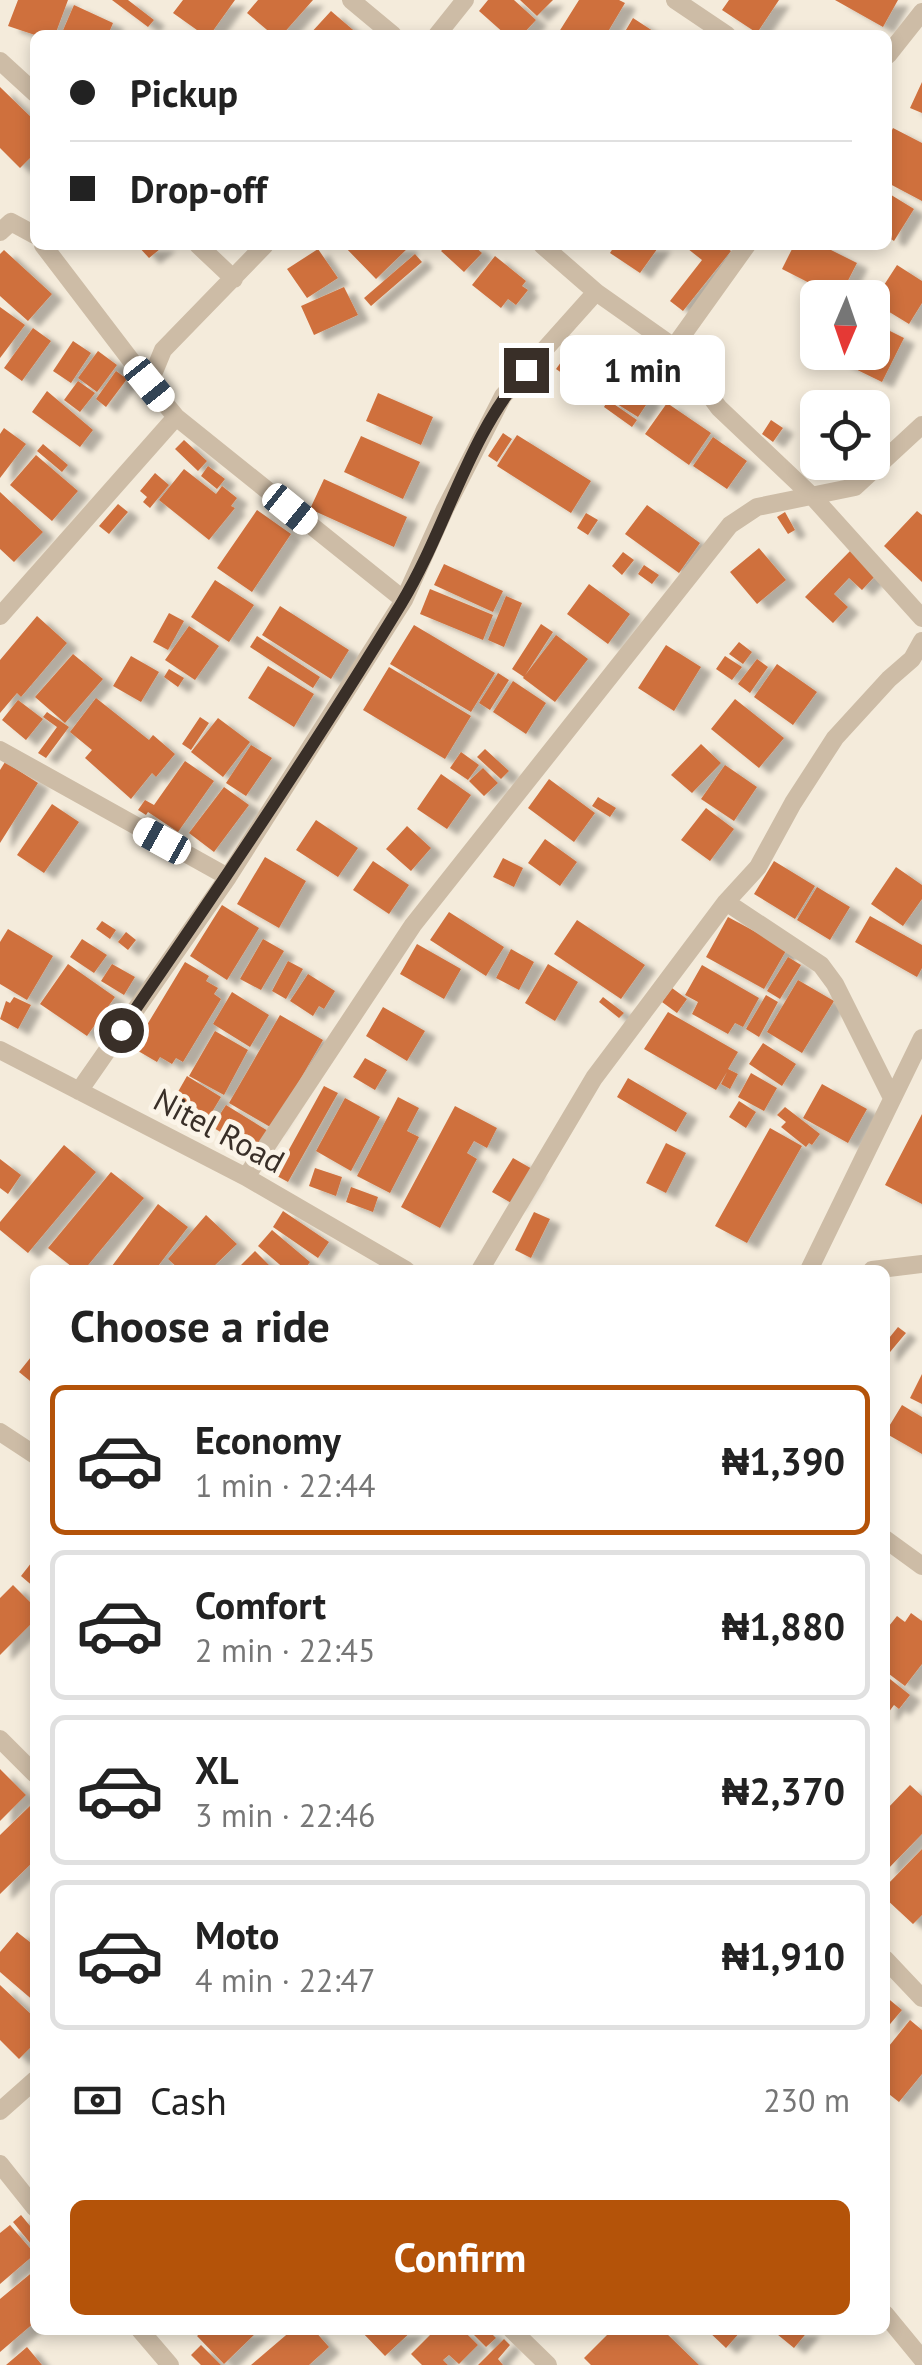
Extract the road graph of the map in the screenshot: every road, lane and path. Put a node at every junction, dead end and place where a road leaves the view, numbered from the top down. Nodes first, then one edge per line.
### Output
1 (352, 0) edge
2 (466, 0) edge
3 (675, 0) edge
4 (922, 12) edge
5 (387, 30) edge
6 (441, 30) edge
7 (720, 30) edge
8 (892, 50) edge
9 (0, 61) edge
10 (30, 89) edge
11 (0, 232) edge
12 (30, 233) edge
13 (47, 250) edge
14 (203, 250) edge
15 (260, 250) edge
16 (548, 250) edge
17 (743, 250) edge
18 (234, 279) junction
19 (596, 292) junction
20 (674, 347) junction
21 (149, 384) junction
22 (176, 417) junction
23 (922, 427) edge
24 (813, 497) junction
25 (404, 600) junction
26 (0, 616) edge
27 (922, 618) edge
28 (922, 641) edge
29 (0, 750) edge
30 (228, 877) junction
31 (726, 902) junction
32 (922, 1038) edge
33 (0, 1050) edge
34 (78, 1092) junction
35 (892, 1098) junction
36 (246, 1177) junction
37 (922, 1264) edge
38 (397, 1265) edge
39 (483, 1265) edge
40 (811, 1265) edge
41 (890, 1268) edge
42 (0, 1432) edge
43 (30, 1451) edge
44 (890, 1543) edge
45 (922, 1566) edge
46 (0, 1739) edge
47 (30, 1769) edge
48 (890, 1964) edge
49 (922, 1998) edge
50 (30, 2084) edge
51 (0, 2111) edge
52 (0, 2164) edge
53 (30, 2202) edge
54 (890, 2320) edge
55 (144, 2335) edge
56 (517, 2335) edge
57 (922, 2359) edge
58 (170, 2365) edge
59 (548, 2365) edge

1 - 5 street
2 - 6 street
3 - 7 street
4 - 8 street
9 - 10 street
11 - 12 street
13 - 21 street
14 - 18 street
15 - 18 street
16 - 19 street
17 - 20 street
18 - 21 street
19 - 20 street
19 - 25 street
20 - 24 street
21 - 22 street
22 - 25 street
22 - 26 street
23 - 24 street
24 - 27 street
24 - 36 street
25 - 30 street
28 - 31 street
29 - 30 street
30 - 34 street
31 - 35 street
31 - 39 street
32 - 35 street
33 - 34 street, Nitel Road
34 - 36 street, Nitel Road
35 - 40 street
36 - 38 street, Nitel Road
37 - 41 street
42 - 43 street
44 - 45 street
46 - 47 street
48 - 49 street
50 - 51 street
52 - 53 street
54 - 57 street
55 - 58 street
56 - 59 street

